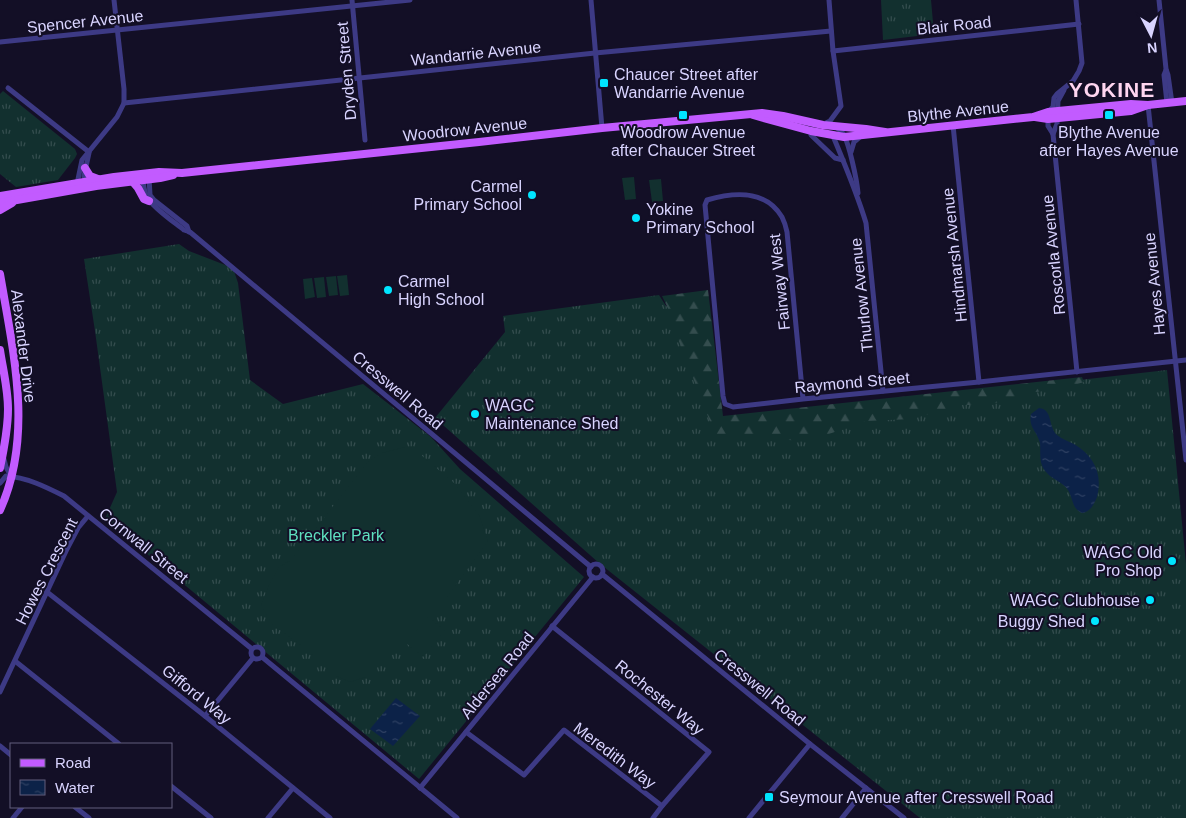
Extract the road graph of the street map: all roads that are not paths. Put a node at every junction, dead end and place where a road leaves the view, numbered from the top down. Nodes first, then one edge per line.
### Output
1 (114, 0) edge
2 (410, 0) edge
3 (590, 0) edge
4 (829, 0) edge
5 (1076, 0) edge
6 (1159, 0) edge
7 (352, 3) edge
8 (1079, 24) junction
9 (118, 30) junction
10 (831, 31) junction
11 (0, 42) edge
12 (833, 51) junction
13 (595, 53) junction
14 (359, 78) junction
15 (8, 88) dead end
16 (1064, 89) junction
17 (1186, 101) edge
18 (124, 103) junction
19 (1169, 103) junction
20 (1148, 105) junction
21 (751, 114) junction
22 (1057, 115) junction
23 (1048, 116) junction
24 (823, 125) junction
25 (953, 125) junction
26 (835, 127) junction
27 (602, 128) junction
28 (811, 131) junction
29 (885, 132) junction
30 (1053, 134) junction
31 (833, 136) junction
32 (861, 136) junction
33 (844, 137) junction
34 (365, 140) dead end
35 (89, 152) junction
36 (850, 155) junction
37 (843, 160) junction
38 (85, 168) junction
39 (146, 177) junction
40 (99, 180) junction
41 (132, 181) junction
42 (81, 186) junction
43 (0, 197) edge
44 (858, 197) junction
45 (16, 200) junction
46 (707, 200) joint
47 (150, 201) junction
48 (0, 210) edge
49 (190, 232) junction
50 (0, 274) edge
51 (0, 350) edge
52 (1186, 360) edge
53 (1175, 361) junction
54 (1077, 372) junction
55 (979, 382) junction
56 (883, 391) junction
57 (803, 398) junction
58 (4, 452) junction
59 (1186, 460) edge
60 (0, 468) edge
61 (12, 476) junction
62 (0, 484) edge
63 (0, 510) edge
64 (88, 516) junction
65 (591, 567) junction
66 (602, 574) junction
67 (593, 577) junction
68 (47, 592) junction
69 (552, 626) junction
70 (252, 649) junction
71 (262, 657) junction
72 (253, 658) junction
73 (15, 661) junction
74 (0, 692) edge
75 (205, 716) junction
76 (466, 732) junction
77 (118, 743) edge
78 (810, 744) junction
79 (0, 746) edge
80 (10, 754) edge
81 (172, 787) edge
82 (293, 788) junction
83 (420, 788) junction
84 (866, 788) junction
85 (662, 806) junction
86 (21, 808) edge
87 (76, 808) edge
88 (13, 818) edge
89 (89, 818) edge
90 (211, 818) edge
91 (268, 818) edge
92 (330, 818) edge
93 (457, 818) edge
94 (653, 818) edge
95 (749, 818) edge
96 (842, 818) edge
97 (904, 818) edge

1 - 9 street
2 - 7 street, Spencer Avenue
3 - 13 street
4 - 10 street
5 - 8 street
6 - 19 street
7 - 9 street, Spencer Avenue
7 - 14 street, Dryden Street
8 - 12 street, Blair Road
8 - 16 street
9 - 11 street, Spencer Avenue
9 - 18 street
10 - 12 street
10 - 13 street, Wandarrie Avenue
12 - 24 street
13 - 14 street, Wandarrie Avenue
13 - 27 street
14 - 18 street, Wandarrie Avenue
14 - 34 street, Dryden Street
15 - 35 street
16 - 22 street, Roscorla Avenue
16 - 23 street
17 - 19 main road, Blythe Avenue
18 - 35 street
19 - 20 main road, Blythe Avenue
20 - 22 main road, Blythe Avenue
20 - 53 street, Hayes Avenue
21 - 24 main road, Woodrow Avenue
21 - 27 main road, Woodrow Avenue
21 - 28 main road, Woodrow Avenue
22 - 23 main road, Blythe Avenue
22 - 30 street, Roscorla Avenue
23 - 25 main road, Blythe Avenue
23 - 30 street, Roscorla Avenue
24 - 26 main road, Blythe Avenue
25 - 29 main road, Blythe Avenue
25 - 55 street, Hindmarsh Avenue
26 - 29 main road, Blythe Avenue
26 - 33 street, Thurlow Avenue
27 - 39 main road, Woodrow Avenue
28 - 31 main road, Blythe Avenue
28 - 37 street
29 - 32 main road, Blythe Avenue
30 - 54 street, Roscorla Avenue
31 - 33 main road, Blythe Avenue
31 - 37 street, Thurlow Avenue
32 - 33 main road, Blythe Avenue
32 - 36 street
33 - 36 street, Thurlow Avenue
35 - 38 street
35 - 42 street
36 - 44 street, Thurlow Avenue
37 - 44 street, Thurlow Avenue
38 - 40 main road
38 - 42 street
39 - 40 main road, Woodrow Avenue
39 - 41 main road, Woodrow Avenue
39 - 47 street
39 - 49 street, Cresswell Road
40 - 42 main road, Woodrow Avenue
41 - 42 main road, Woodrow Avenue
41 - 47 main road
42 - 43 main road, Woodrow Avenue
42 - 45 main road, Woodrow Avenue
43 - 45 main road, Woodrow Avenue
44 - 56 street, Thurlow Avenue
45 - 48 main road
46 - 57 street, Fairway West
46 - 57 street, Raymond Street
47 - 49 street, Cresswell Road
49 - 65 street, Cresswell Road
50 - 61 main road, Alexander Drive
51 - 58 main road, Alexander Drive
52 - 53 street, Raymond Street
53 - 54 street, Raymond Street
53 - 59 street, Hayes Avenue
54 - 55 street, Raymond Street
55 - 56 street, Raymond Street
56 - 57 street, Raymond Street
58 - 60 main road, Alexander Drive
58 - 61 street
61 - 62 street
61 - 63 main road, Alexander Drive
61 - 64 street, Cornwall Street
64 - 68 street, Howes Crescent
64 - 70 street, Cornwall Street
65 - 66 street, Cresswell Road
65 - 67 street
66 - 67 street
66 - 78 street, Cresswell Road
67 - 69 street, Aldersea Road
68 - 73 street, Howes Crescent
68 - 75 street, Gifford Way
69 - 76 street, Aldersea Road
69 - 85 street, Rochester Way
70 - 71 street
70 - 72 street
71 - 72 street
71 - 83 street
72 - 75 street
73 - 74 street, Howes Crescent
73 - 77 street
75 - 82 street, Gifford Way
76 - 83 street, Aldersea Road
76 - 85 street, Meredith Way
78 - 84 street, Cresswell Road
78 - 95 street
79 - 80 street
81 - 90 street
82 - 91 street
82 - 92 street, Gifford Way
83 - 93 street
84 - 96 street
84 - 97 street, Cresswell Road
85 - 94 street, Rochester Way
86 - 88 street
87 - 89 street

